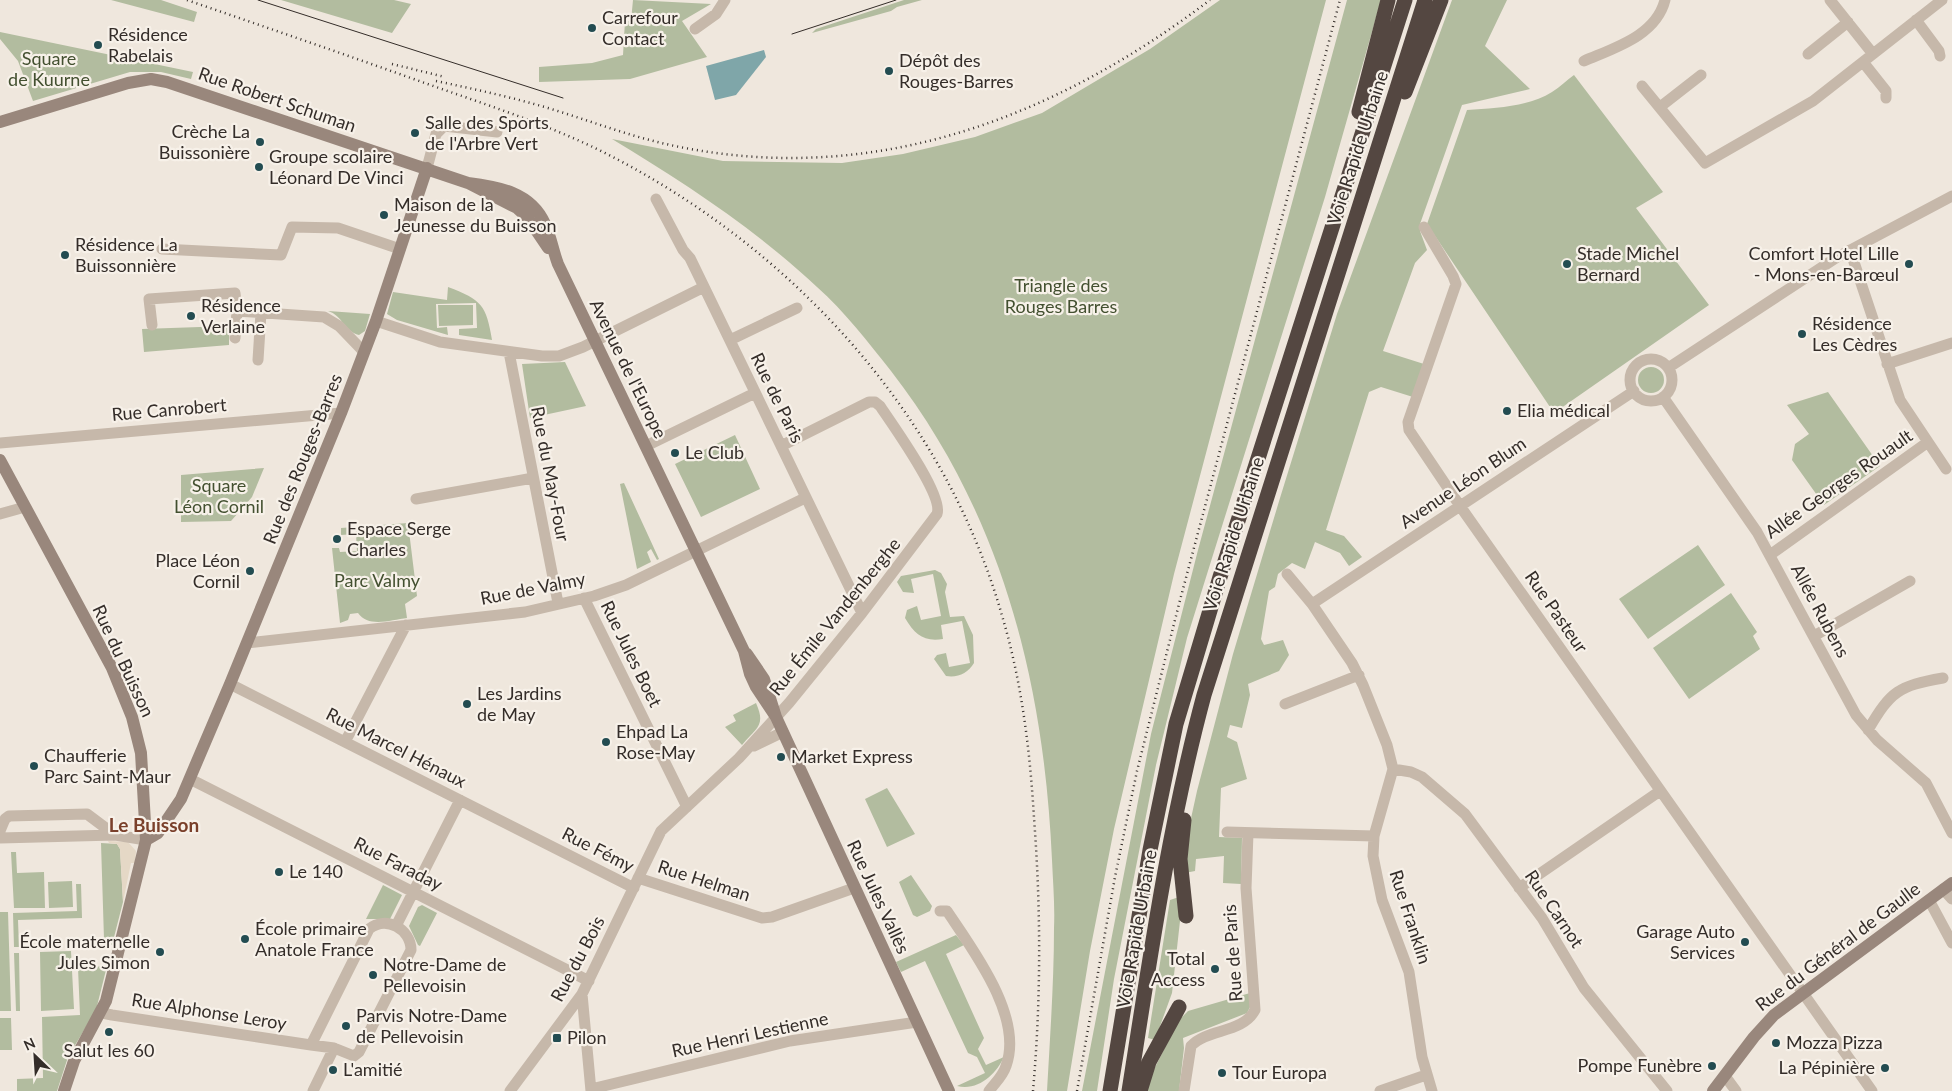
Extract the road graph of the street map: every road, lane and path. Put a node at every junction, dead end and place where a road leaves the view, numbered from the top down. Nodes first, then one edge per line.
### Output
1 (725, 0) edge
2 (1388, 0) edge
3 (1405, 0) edge
4 (1424, 0) edge
5 (1441, 0) edge
6 (1665, 0) edge
7 (1830, 0) edge
8 (1942, 0) edge
9 (1916, 20) junction
10 (1848, 22) junction
11 (696, 29) dead end
12 (1808, 54) dead end
13 (1873, 54) junction
14 (1940, 56) dead end
15 (1584, 61) dead end
16 (1863, 62) junction
17 (1701, 75) dead end
18 (1642, 86) dead end
19 (1886, 98) dead end
20 (1660, 108) junction
21 (0, 122) edge
22 (497, 132) dead end
23 (427, 168) junction
24 (1952, 196) edge
25 (656, 199) dead end
26 (1338, 211) junction
27 (1424, 227) dead end
28 (1346, 245) junction
29 (162, 249) dead end
30 (400, 249) junction
31 (1850, 250) junction
32 (704, 288) junction
33 (797, 308) dead end
34 (236, 310) junction
35 (261, 313) junction
36 (376, 321) junction
37 (152, 325) dead end
38 (235, 338) dead end
39 (596, 340) junction
40 (730, 340) junction
41 (1952, 343) edge
42 (364, 352) junction
43 (509, 352) junction
44 (258, 360) dead end
45 (1888, 364) junction
46 (1668, 368) junction
47 (1634, 391) junction
48 (755, 393) junction
49 (1663, 397) junction
50 (341, 413) junction
51 (1928, 442) junction
52 (0, 443) edge
53 (646, 446) junction
54 (781, 446) junction
55 (0, 460) edge
56 (1946, 469) dead end
57 (533, 478) junction
58 (805, 498) junction
59 (416, 499) dead end
60 (1460, 506) junction
61 (25, 507) junction
62 (0, 514) edge
63 (696, 551) junction
64 (1770, 554) junction
65 (1287, 574) dead end
66 (1910, 581) dead end
67 (584, 598) junction
68 (558, 604) junction
69 (1312, 604) junction
70 (862, 613) junction
71 (406, 625) junction
72 (1814, 636) junction
73 (247, 643) junction
74 (1359, 675) junction
75 (1943, 678) dead end
76 (230, 684) junction
77 (1285, 704) dead end
78 (776, 717) junction
79 (1868, 730) junction
80 (783, 732) junction
81 (345, 742) junction
82 (739, 758) junction
83 (1187, 758) junction
84 (1393, 769) junction
85 (190, 779) junction
86 (1660, 791) junction
87 (460, 800) junction
88 (687, 806) junction
89 (2, 827) edge
90 (1227, 832) dead end
91 (1248, 833) junction
92 (1952, 833) edge
93 (116, 835) junction
94 (1374, 836) junction
95 (6, 838) edge
96 (146, 840) junction
97 (546, 843) joint
98 (636, 883) junction
99 (854, 888) junction
100 (1519, 888) junction
101 (1949, 890) edge
102 (413, 891) junction
103 (1930, 900) junction
104 (940, 911) dead end
105 (1186, 916) dead end
106 (396, 926) junction
107 (1951, 939) edge
108 (589, 981) junction
109 (1802, 992) junction
110 (582, 994) junction
111 (1179, 1007) dead end
112 (102, 1013) junction
113 (917, 1022) junction
114 (311, 1045) junction
115 (334, 1048) junction
116 (1426, 1075) junction
117 (1725, 1076) junction
118 (591, 1090) edge
119 (64, 1091) edge
120 (313, 1091) edge
121 (510, 1091) edge
122 (948, 1091) edge
123 (989, 1091) edge
124 (1110, 1091) edge
125 (1129, 1091) edge
126 (1140, 1091) edge
127 (1184, 1091) edge
128 (1380, 1091) edge
129 (1432, 1091) edge
130 (1667, 1091) edge
131 (1713, 1091) edge
132 (1736, 1091) edge
133 (1872, 1091) edge

1 - 11 street
2 - 26 highway
3 - 26 highway, Voie Rapide Urbaine
4 - 28 highway, Voie Rapide Urbaine
5 - 28 highway
6 - 15 street
7 - 10 street
8 - 9 street
9 - 13 street
9 - 14 street
10 - 12 street
10 - 13 street
13 - 16 street
16 - 19 street
16 - 20 street
17 - 20 street
18 - 20 street
21 - 23 street, Rue Robert Schuman
22 - 23 street, Rue des Rouges-Barres
23 - 30 street, Rue des Rouges-Barres
23 - 39 street, Avenue de l'Europe
24 - 31 street
25 - 32 street, Rue de Paris
26 - 124 highway, Voie Rapide Urbaine
27 - 60 street, Rue Pasteur
28 - 83 highway, Voie Rapide Urbaine
29 - 30 street
30 - 36 street, Rue des Rouges-Barres
31 - 45 street
31 - 46 street
32 - 39 street
32 - 40 street, Rue de Paris
33 - 40 street
34 - 35 street
34 - 37 street
34 - 38 street
35 - 42 street
35 - 44 street
36 - 42 street, Rue des Rouges-Barres
36 - 43 street
39 - 43 street
39 - 53 street, Avenue de l'Europe
40 - 48 street, Rue de Paris
41 - 45 street
42 - 50 street, Rue des Rouges-Barres
43 - 57 street, Rue du May-Four
45 - 51 street
46 - 47 street
46 - 49 street
47 - 49 street
47 - 60 street, Avenue Léon Blum
48 - 53 street
48 - 54 street, Rue de Paris
49 - 64 street, Allée Rubens
50 - 52 street, Rue Canrobert
50 - 73 street, Rue des Rouges-Barres
51 - 56 street
51 - 64 street, Allée Georges Rouault
53 - 63 street, Avenue de l'Europe
54 - 58 street, Rue de Paris
54 - 70 street, Rue Émile Vandenberghe
55 - 61 street, Rue du Buisson
57 - 59 street
57 - 68 street, Rue du May-Four
58 - 63 street, Rue de Valmy
58 - 70 street, Rue de Paris
60 - 69 street, Avenue Léon Blum
60 - 86 street, Rue Pasteur
61 - 62 street
61 - 96 street, Rue du Buisson
63 - 67 street, Rue de Valmy
63 - 78 street, Avenue de l'Europe
64 - 72 street, Allée Rubens
65 - 69 street
66 - 72 street
67 - 68 street, Rue de Valmy
67 - 88 street, Rue Jules Boet
68 - 71 street, Rue de Valmy
69 - 74 street
70 - 78 street, Rue Émile Vandenberghe
71 - 73 street, Rue de Valmy
71 - 81 street
72 - 79 street, Allée Rubens
73 - 76 street, Rue des Rouges-Barres
74 - 77 street
74 - 84 street
75 - 79 street
76 - 81 street, Rue Marcel Hénaux
76 - 85 street, Rue des Rouges-Barres
78 - 80 street, Rue Jules Vallès
78 - 82 street, Rue Émile Vandenberghe
79 - 92 street, Allée Rubens
80 - 82 street, Rue Émile Vandenberghe
80 - 99 street, Rue Jules Vallès
81 - 87 street, Rue Marcel Hénaux
82 - 88 street, Rue Émile Vandenberghe
83 - 105 highway
83 - 125 highway, Voie Rapide Urbaine
84 - 94 street, Rue Franklin
84 - 100 street, Rue Carnot
85 - 96 street, Rue des Rouges-Barres
85 - 102 street, Rue Faraday
86 - 100 street
86 - 109 street, Rue Pasteur
87 - 97 street, Rue Marcel Hénaux
87 - 102 street
88 - 98 street, Rue Émile Vandenberghe
89 - 93 street
89 - 95 street
90 - 91 street
91 - 94 street
91 - 127 street, Rue de Paris
93 - 95 street
93 - 96 street
94 - 116 street, Rue Franklin
96 - 112 street, Rue du Buisson
97 - 98 street, Rue Fémy
98 - 99 street, Rue Helman
98 - 108 street, Rue du Bois
99 - 113 street, Rue Jules Vallès
100 - 130 street, Rue Carnot
101 - 103 street, Rue du Général de Gaulle
102 - 106 street
102 - 108 street, Rue Faraday
103 - 107 street
103 - 109 street, Rue du Général de Gaulle
104 - 123 street
106 - 114 street
106 - 115 street, Rue Alphonse Leroy
108 - 110 street, Rue du Bois
109 - 117 street, Rue du Général de Gaulle
109 - 133 street, Rue Pasteur
110 - 118 street
110 - 121 street, Rue du Bois
111 - 126 highway
112 - 114 street, Rue Alphonse Leroy
112 - 119 street, Rue du Buisson
113 - 118 street, Rue Henri Lestienne
113 - 122 street, Rue Jules Vallès
114 - 115 street, Rue Alphonse Leroy
115 - 120 street
116 - 128 street
116 - 129 street, Rue Franklin
117 - 131 street, Rue du Général de Gaulle
117 - 132 street

